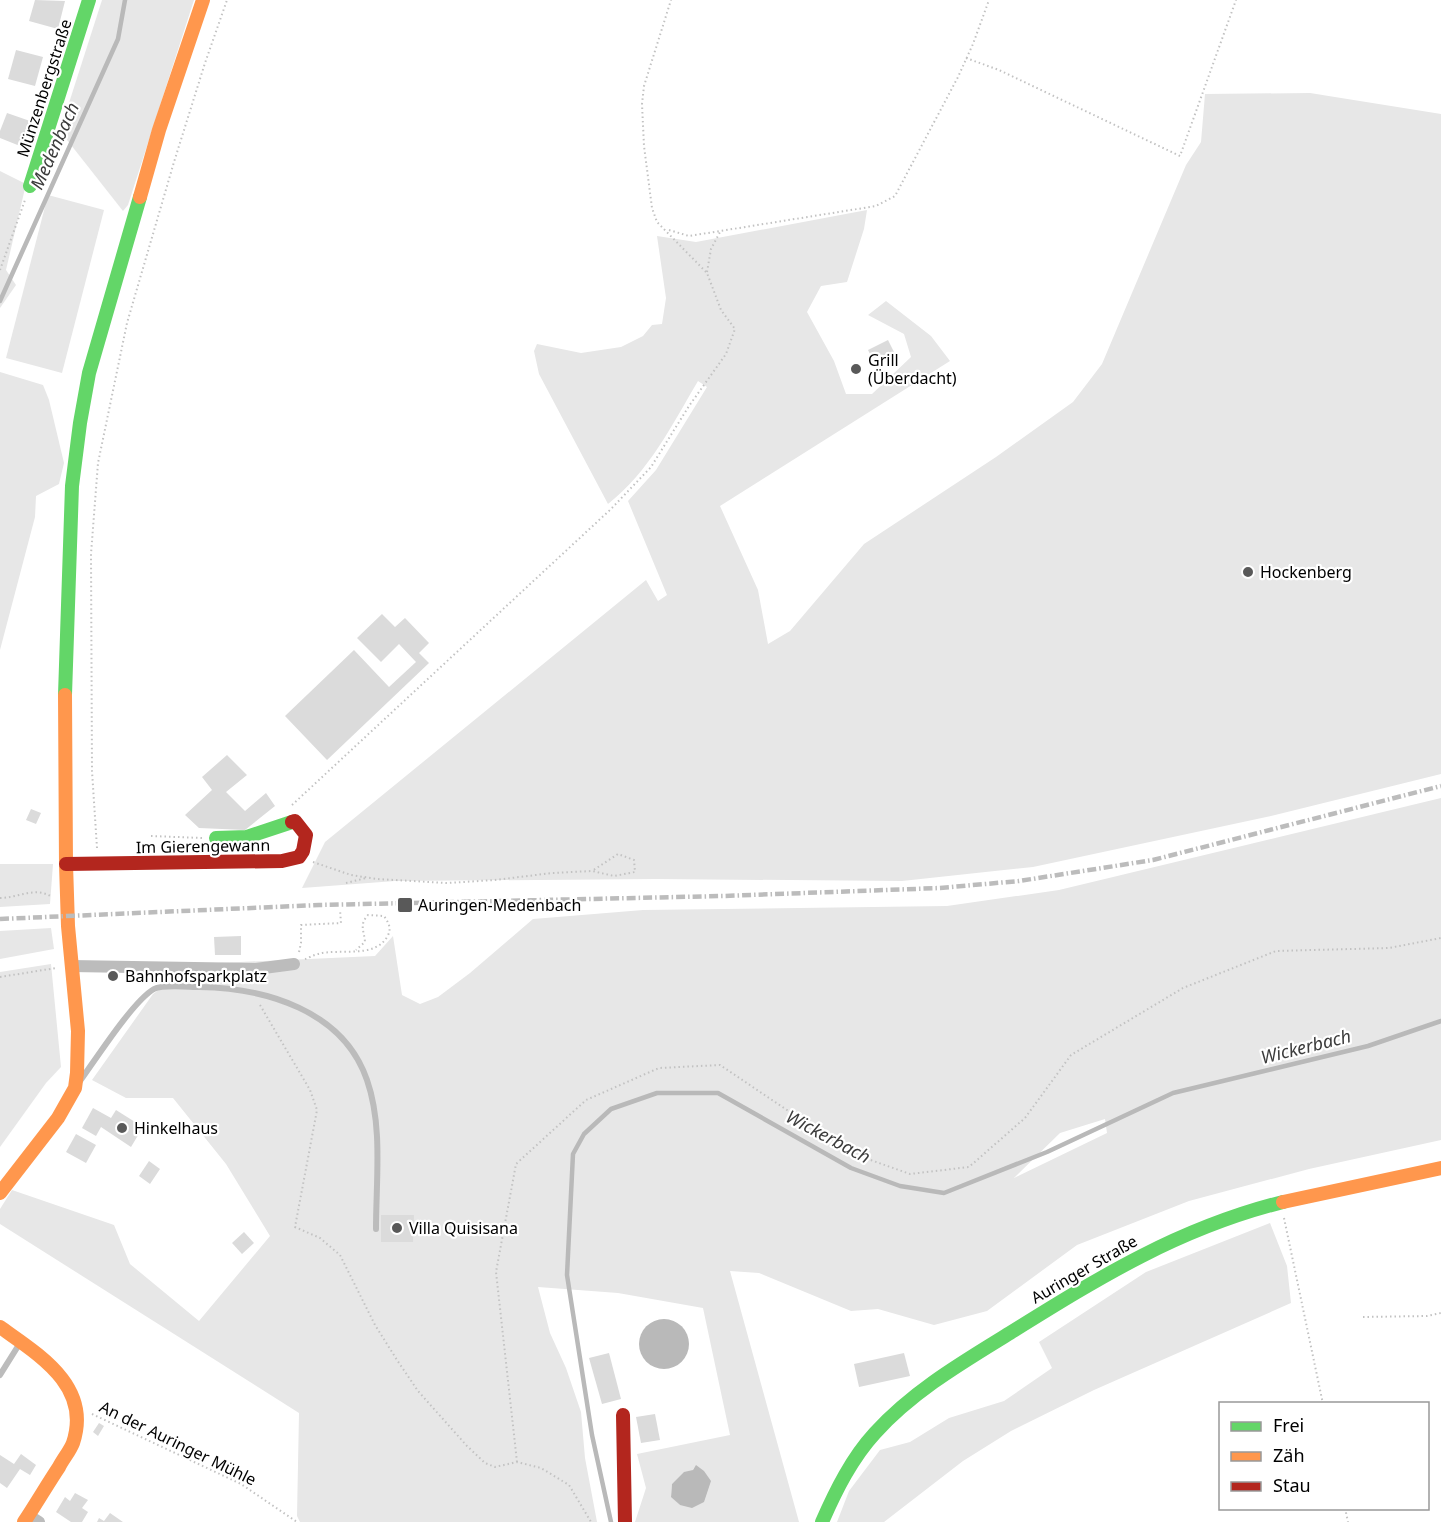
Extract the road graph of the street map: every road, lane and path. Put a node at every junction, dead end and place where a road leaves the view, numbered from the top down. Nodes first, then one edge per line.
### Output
1 (89, 0) edge
2 (203, 0) edge
3 (227, 0) edge
4 (671, 0) edge
5 (989, 0) edge
6 (1236, 0) edge
7 (966, 58) junction
8 (30, 186) joint
9 (666, 229) junction
10 (720, 232) junction
11 (0, 270) edge
12 (707, 273) junction
13 (290, 817) junction
14 (150, 836) dead end
15 (216, 838) joint
16 (299, 857) junction
17 (66, 864) junction
18 (98, 864) junction
19 (592, 871) junction
20 (369, 878) junction
21 (346, 883) dead end
22 (0, 898) edge
23 (340, 910) dead end
24 (67, 912) junction
25 (1441, 938) edge
26 (356, 950) junction
27 (294, 964) junction
28 (71, 966) junction
29 (0, 976) edge
30 (252, 992) junction
31 (75, 1088) junction
32 (1441, 1168) edge
33 (0, 1192) edge
34 (1281, 1203) junction
35 (376, 1228) dead end
36 (1441, 1313) edge
37 (1363, 1317) dead end
38 (0, 1327) edge
39 (21, 1342) junction
40 (0, 1374) edge
41 (1323, 1402) edge
42 (77, 1410) junction
43 (622, 1415) dead end
44 (517, 1462) junction
45 (30, 1520) edge
46 (297, 1522) edge
47 (591, 1522) edge
48 (626, 1522) edge
49 (822, 1522) edge

1 - 8 street, Münzenbergstraße
2 - 17 street
3 - 18 path
4 - 9 path
5 - 7 path
6 - 7 path
7 - 10 path
8 - 11 path
9 - 10 path
9 - 12 path
10 - 12 path
12 - 13 path
13 - 15 street, Im Gierengewann
13 - 16 street
14 - 15 path
16 - 18 street, Im Gierengewann
16 - 20 path
17 - 18 street, Im Gierengewann
17 - 24 street
19 - 19 path
19 - 20 path
20 - 21 path
22 - 24 path
23 - 27 path
24 - 28 street
25 - 44 path
26 - 26 path
26 - 27 path
27 - 28 street
28 - 29 path
28 - 31 street
30 - 31 lane
30 - 35 lane
30 - 44 path
31 - 33 street
32 - 34 street, Auringer Straße
34 - 41 path
34 - 49 street, Auringer Straße
36 - 37 path
38 - 39 street
39 - 40 lane
39 - 42 street
42 - 45 street
42 - 46 path, An der Auringer Mühle
43 - 48 street
44 - 47 path

